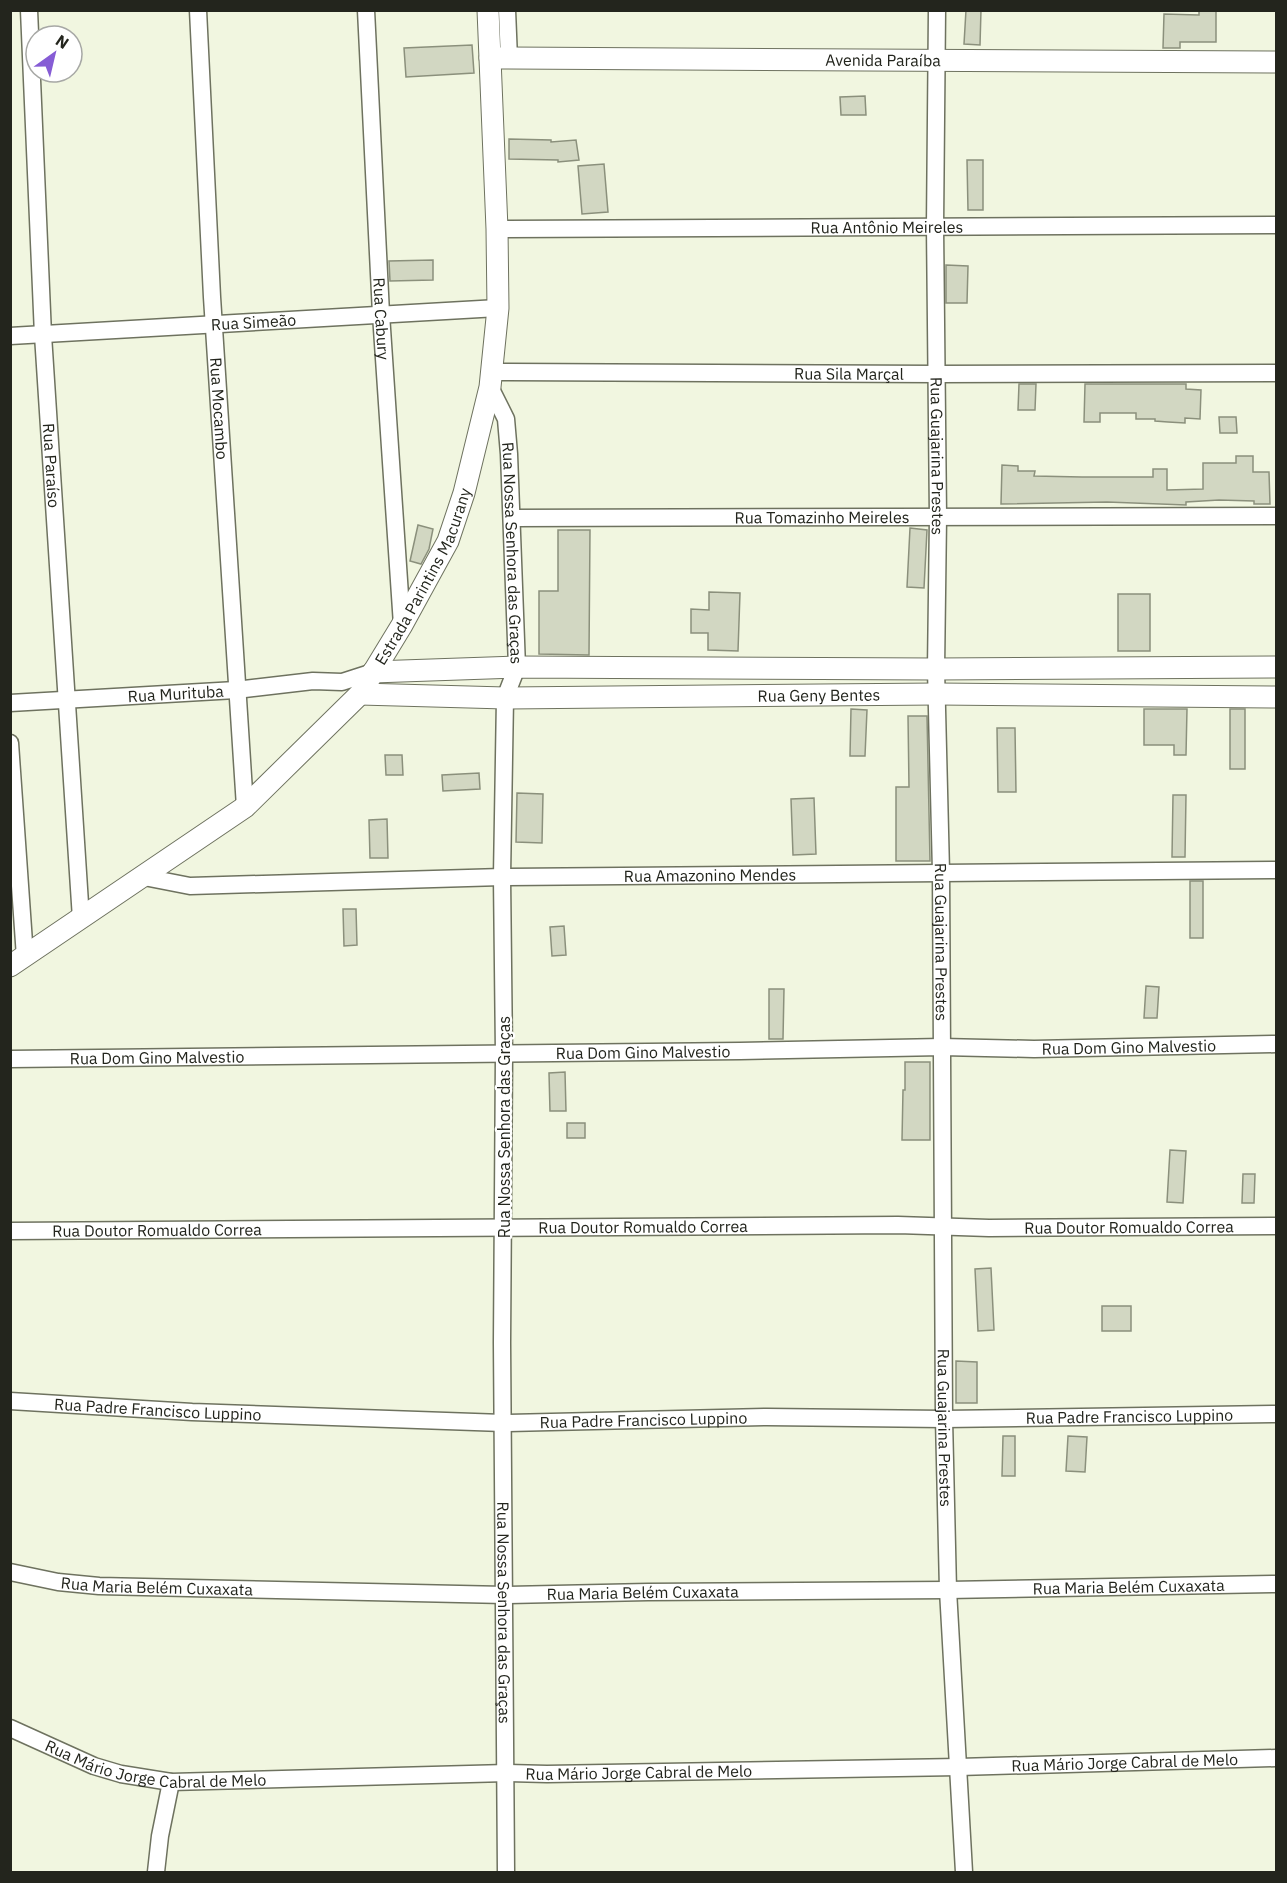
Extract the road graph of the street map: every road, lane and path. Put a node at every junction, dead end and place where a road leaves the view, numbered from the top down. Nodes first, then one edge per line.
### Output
1 (29, 10) edge
2 (198, 10) edge
3 (366, 10) edge
4 (488, 10) edge
5 (507, 10) edge
6 (937, 10) edge
7 (500, 59) junction
8 (937, 59) junction
9 (1276, 62) edge
10 (1276, 225) edge
11 (935, 226) junction
12 (497, 229) junction
13 (498, 308) junction
14 (381, 314) junction
15 (214, 325) junction
16 (43, 335) junction
17 (10, 336) edge
18 (1276, 372) edge
19 (938, 374) junction
20 (492, 380) junction
21 (1276, 516) edge
22 (512, 518) junction
23 (938, 518) junction
24 (402, 626) junction
25 (517, 667) junction
26 (1276, 667) edge
27 (936, 669) junction
28 (373, 672) junction
29 (351, 688) junction
30 (236, 690) junction
31 (937, 694) junction
32 (1276, 697) edge
33 (505, 698) junction
34 (66, 701) junction
35 (10, 704) edge
36 (10, 743) edge
37 (245, 807) junction
38 (1276, 870) edge
39 (941, 872) junction
40 (144, 877) junction
41 (502, 877) junction
42 (81, 919) junction
43 (18, 962) edge
44 (1276, 1044) edge
45 (942, 1047) junction
46 (504, 1054) junction
47 (10, 1059) edge
48 (942, 1226) junction
49 (1276, 1226) edge
50 (504, 1227) junction
51 (10, 1231) edge
52 (10, 1401) edge
53 (1276, 1414) edge
54 (944, 1419) junction
55 (503, 1423) junction
56 (10, 1572) edge
57 (1276, 1584) edge
58 (948, 1590) junction
59 (506, 1595) junction
60 (10, 1728) edge
61 (1276, 1758) edge
62 (959, 1767) junction
63 (507, 1773) junction
64 (171, 1782) junction
65 (156, 1872) edge
66 (506, 1872) edge
67 (964, 1872) edge

1 - 16 street, Rua Paraíso
2 - 15 street, Rua Mocambo
3 - 14 street, Rua Cabury
4 - 7 street, Estrada Parintins Macurany
5 - 7 street, Estrada Parintins Macurany
6 - 8 street, Rua Guajarina Prestes
7 - 8 street, Avenida Paraíba
7 - 12 street, Estrada Parintins Macurany
8 - 9 street, Avenida Paraíba
8 - 11 street, Rua Guajarina Prestes
10 - 11 street, Rua Antônio Meireles
11 - 12 street, Rua Antônio Meireles
11 - 19 street, Rua Guajarina Prestes
12 - 13 street, Estrada Parintins Macurany
13 - 14 street, Rua Simeão
13 - 20 street, Estrada Parintins Macurany
14 - 15 street, Rua Simeão
14 - 24 street, Rua Cabury
15 - 16 street, Rua Simeão
15 - 30 street, Rua Mocambo
16 - 17 street, Rua Simeão
16 - 34 street, Rua Paraíso
18 - 19 street, Rua Sila Marçal
19 - 20 street, Rua Sila Marçal
19 - 23 street, Rua Guajarina Prestes
20 - 22 street, Rua Nossa Senhora das Graças
20 - 24 street, Estrada Parintins Macurany
21 - 23 street, Rua Tomazinho Meireles
22 - 23 street, Rua Tomazinho Meireles
22 - 25 street, Rua Nossa Senhora das Graças
23 - 27 street, Rua Guajarina Prestes
24 - 28 street, Estrada Parintins Macurany
25 - 27 street, Rua Geny Bentes
25 - 28 street, Rua Geny Bentes
25 - 33 street, Rua Nossa Senhora das Graças
26 - 27 street, Rua Geny Bentes
27 - 31 street, Rua Guajarina Prestes
28 - 29 street, Estrada Parintins Macurany
29 - 30 street, Rua Murituba
29 - 33 street, Rua Geny Bentes
29 - 37 street, Estrada Parintins Macurany
30 - 34 street, Rua Murituba
30 - 37 street, Rua Mocambo
31 - 32 street, Rua Geny Bentes
31 - 33 street, Rua Geny Bentes
31 - 39 street, Rua Guajarina Prestes
33 - 41 street, Rua Nossa Senhora das Graças
34 - 35 street, Rua Murituba
34 - 42 street, Rua Paraíso
36 - 43 street
37 - 40 street, Estrada Parintins Macurany
38 - 39 street, Rua Amazonino Mendes
39 - 41 street, Rua Amazonino Mendes
39 - 45 street, Rua Guajarina Prestes
40 - 41 street, Rua Amazonino Mendes
40 - 42 street, Estrada Parintins Macurany
41 - 46 street, Rua Nossa Senhora das Graças
42 - 43 street, Estrada Parintins Macurany
44 - 45 street, Rua Dom Gino Malvestio
45 - 46 street, Rua Dom Gino Malvestio
45 - 48 street, Rua Guajarina Prestes
46 - 47 street, Rua Dom Gino Malvestio
46 - 50 street, Rua Nossa Senhora das Graças
48 - 49 street, Rua Doutor Romualdo Correa
48 - 50 street, Rua Doutor Romualdo Correa
48 - 54 street, Rua Guajarina Prestes
50 - 51 street, Rua Doutor Romualdo Correa
50 - 55 street, Rua Nossa Senhora das Graças
52 - 55 street, Rua Padre Francisco Luppino
53 - 54 street, Rua Padre Francisco Luppino
54 - 55 street, Rua Padre Francisco Luppino
54 - 58 street, Rua Guajarina Prestes
55 - 59 street, Rua Nossa Senhora das Graças
56 - 59 street, Rua Maria Belém Cuxaxata
57 - 58 street, Rua Maria Belém Cuxaxata
58 - 59 street, Rua Maria Belém Cuxaxata
58 - 62 street, Rua Guajarina Prestes
59 - 63 street, Rua Nossa Senhora das Graças
60 - 64 street, Rua Mário Jorge Cabral de Melo
61 - 62 street, Rua Mário Jorge Cabral de Melo
62 - 63 street, Rua Mário Jorge Cabral de Melo
62 - 67 street, Rua Guajarina Prestes
63 - 64 street, Rua Mário Jorge Cabral de Melo
63 - 66 street, Rua Nossa Senhora das Graças
64 - 65 street

